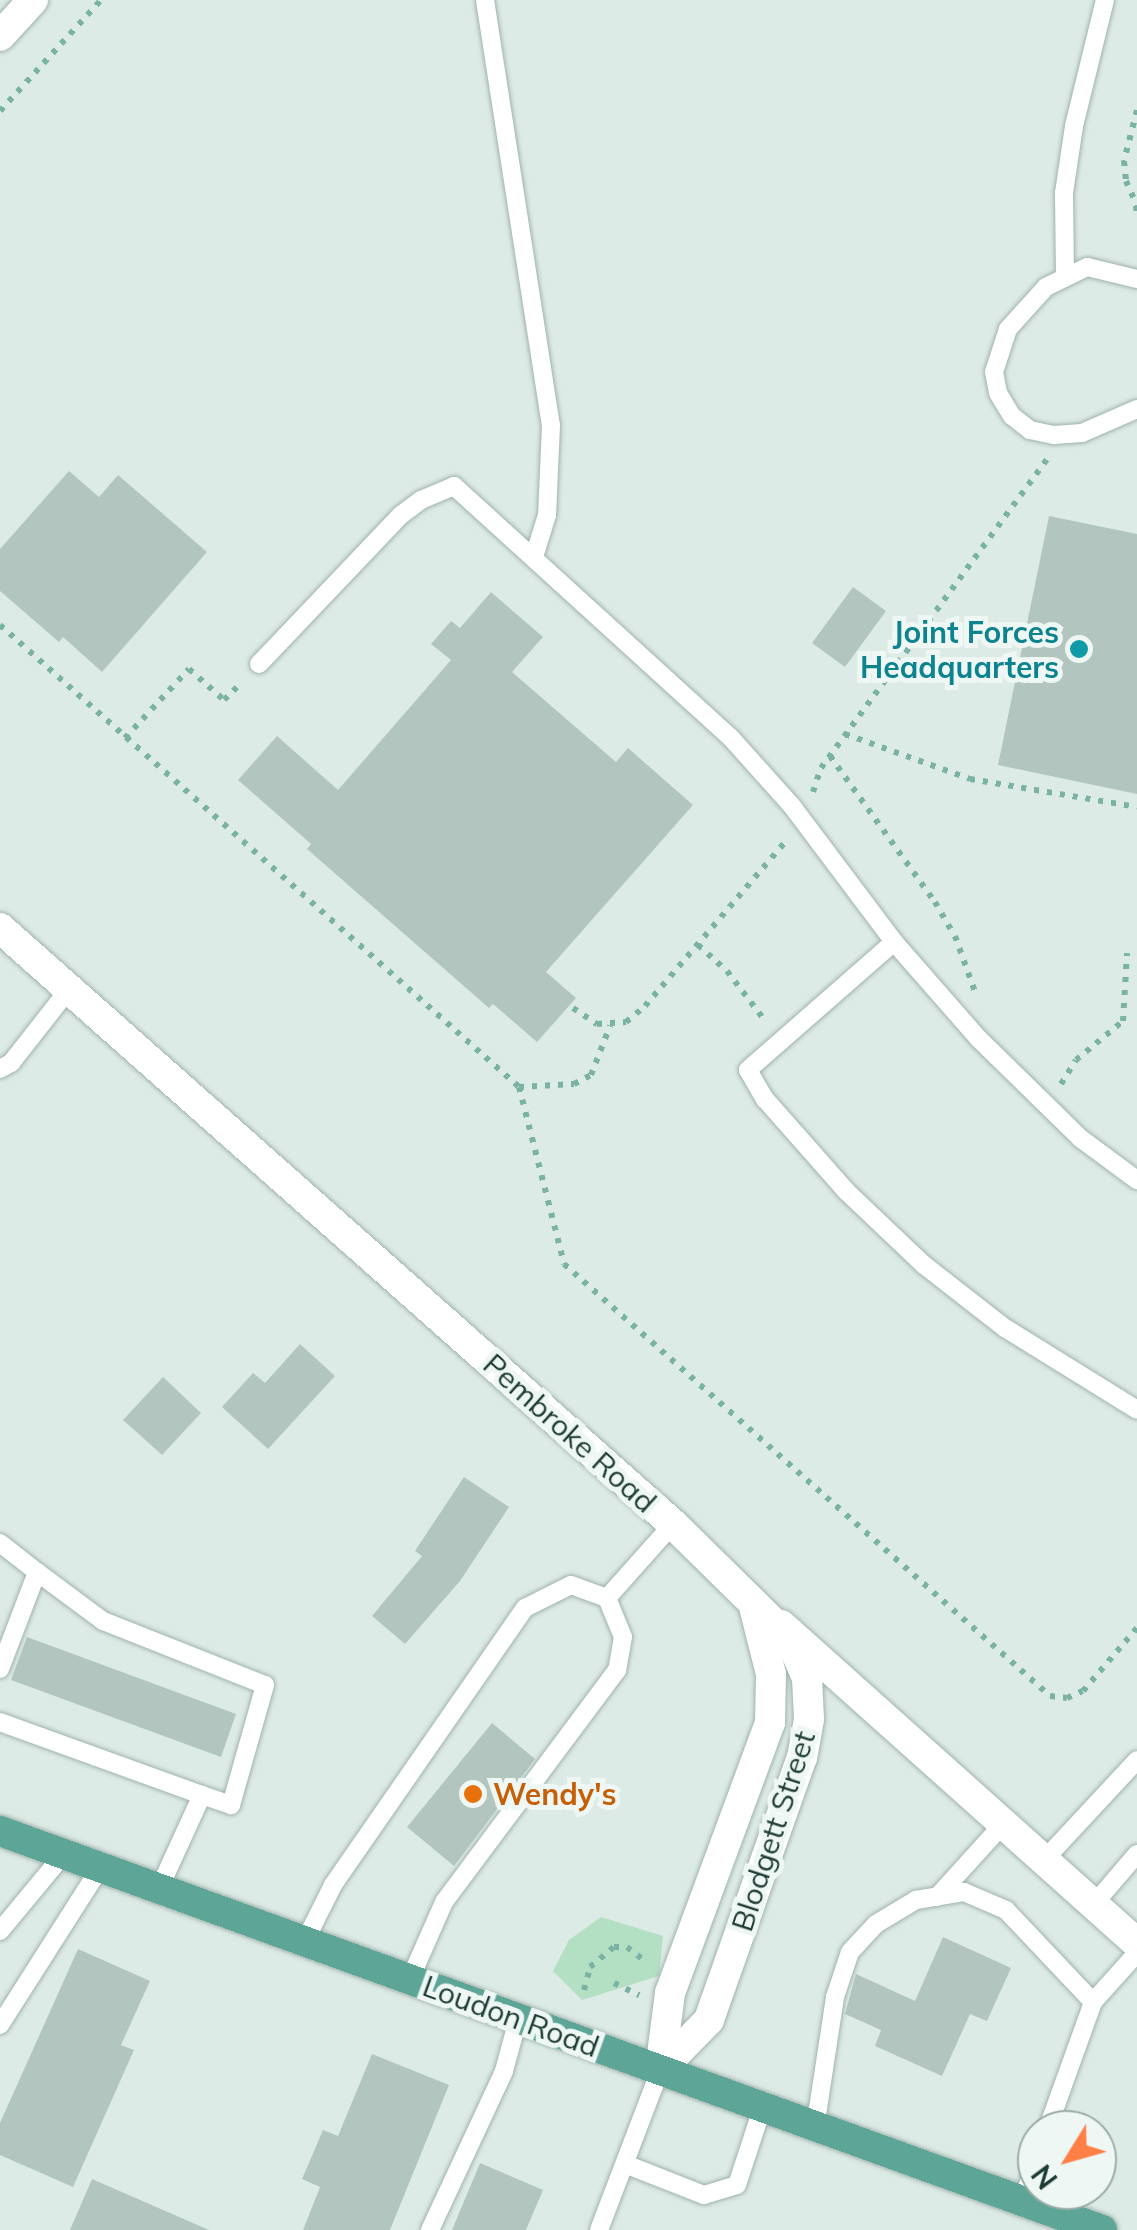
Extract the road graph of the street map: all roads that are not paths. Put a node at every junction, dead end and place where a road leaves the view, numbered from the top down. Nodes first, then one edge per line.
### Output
1 (33, 0) edge
2 (485, 0) edge
3 (1105, 0) edge
4 (0, 36) edge
5 (1065, 276) junction
6 (1137, 279) edge
7 (1137, 409) edge
8 (534, 557) junction
9 (259, 664) road end
10 (0, 928) edge
11 (894, 942) junction
12 (69, 989) junction
13 (0, 1070) edge
14 (1137, 1180) edge
15 (1137, 1410) edge
16 (672, 1524) junction
17 (0, 1543) edge
18 (37, 1572) junction
19 (606, 1598) junction
20 (752, 1599) junction
21 (0, 1669) edge
22 (0, 1722) edge
23 (1137, 1760) edge
24 (758, 1764) junction
25 (797, 1775) junction
26 (202, 1796) junction
27 (1004, 1822) junction
28 (0, 1831) edge
29 (64, 1854) junction
30 (1137, 1854) edge
31 (1045, 1859) junction
32 (100, 1868) junction
33 (159, 1889) junction
34 (936, 1897) junction
35 (1094, 1904) junction
36 (0, 1931) edge
37 (305, 1941) junction
38 (1137, 1943) edge
39 (1137, 1953) edge
40 (410, 1979) junction
41 (1094, 2002) junction
42 (518, 2019) junction
43 (0, 2024) edge
44 (660, 2070) junction
45 (762, 2109) junction
46 (1054, 2110) edge
47 (814, 2128) junction
48 (625, 2164) junction
49 (1017, 2201) edge
50 (1033, 2210) edge
51 (1043, 2210) edge
52 (430, 2230) edge
53 (599, 2230) edge
54 (1066, 2230) edge
55 (1102, 2230) edge

1 - 4 street
2 - 8 lane
3 - 5 lane
5 - 6 lane
5 - 7 lane
8 - 9 lane
8 - 11 lane
10 - 12 street, Pembroke Road
11 - 14 lane
11 - 15 lane
12 - 13 lane
12 - 16 street, Pembroke Road
16 - 19 lane
16 - 20 street, Pembroke Road
17 - 18 lane
18 - 21 lane
18 - 26 lane
19 - 37 lane
19 - 40 lane
20 - 24 street, Blodgett Street
20 - 25 street, Blodgett Street
20 - 27 street, Pembroke Road
22 - 26 lane
23 - 31 lane
24 - 25 lane
24 - 44 street, Blodgett Street
25 - 44 street, Blodgett Street
26 - 33 lane
27 - 31 street, Pembroke Road
27 - 34 lane
28 - 29 main road, Loudon Road
29 - 32 main road, Loudon Road
29 - 36 lane
30 - 35 lane
31 - 35 street, Pembroke Road
32 - 33 main road, Loudon Road
32 - 43 lane
33 - 37 main road, Loudon Road
34 - 41 lane
34 - 47 lane
35 - 38 street, Pembroke Road
37 - 40 main road, Loudon Road
39 - 41 lane
40 - 42 main road, Loudon Road
41 - 46 lane
42 - 44 main road, Loudon Road
42 - 52 lane
44 - 45 main road, Loudon Road
44 - 48 lane
45 - 47 main road, Loudon Road
45 - 48 lane
47 - 49 main road, Loudon Road
48 - 53 lane
50 - 54 main road, Loudon Road
51 - 55 main road, Loudon Road

